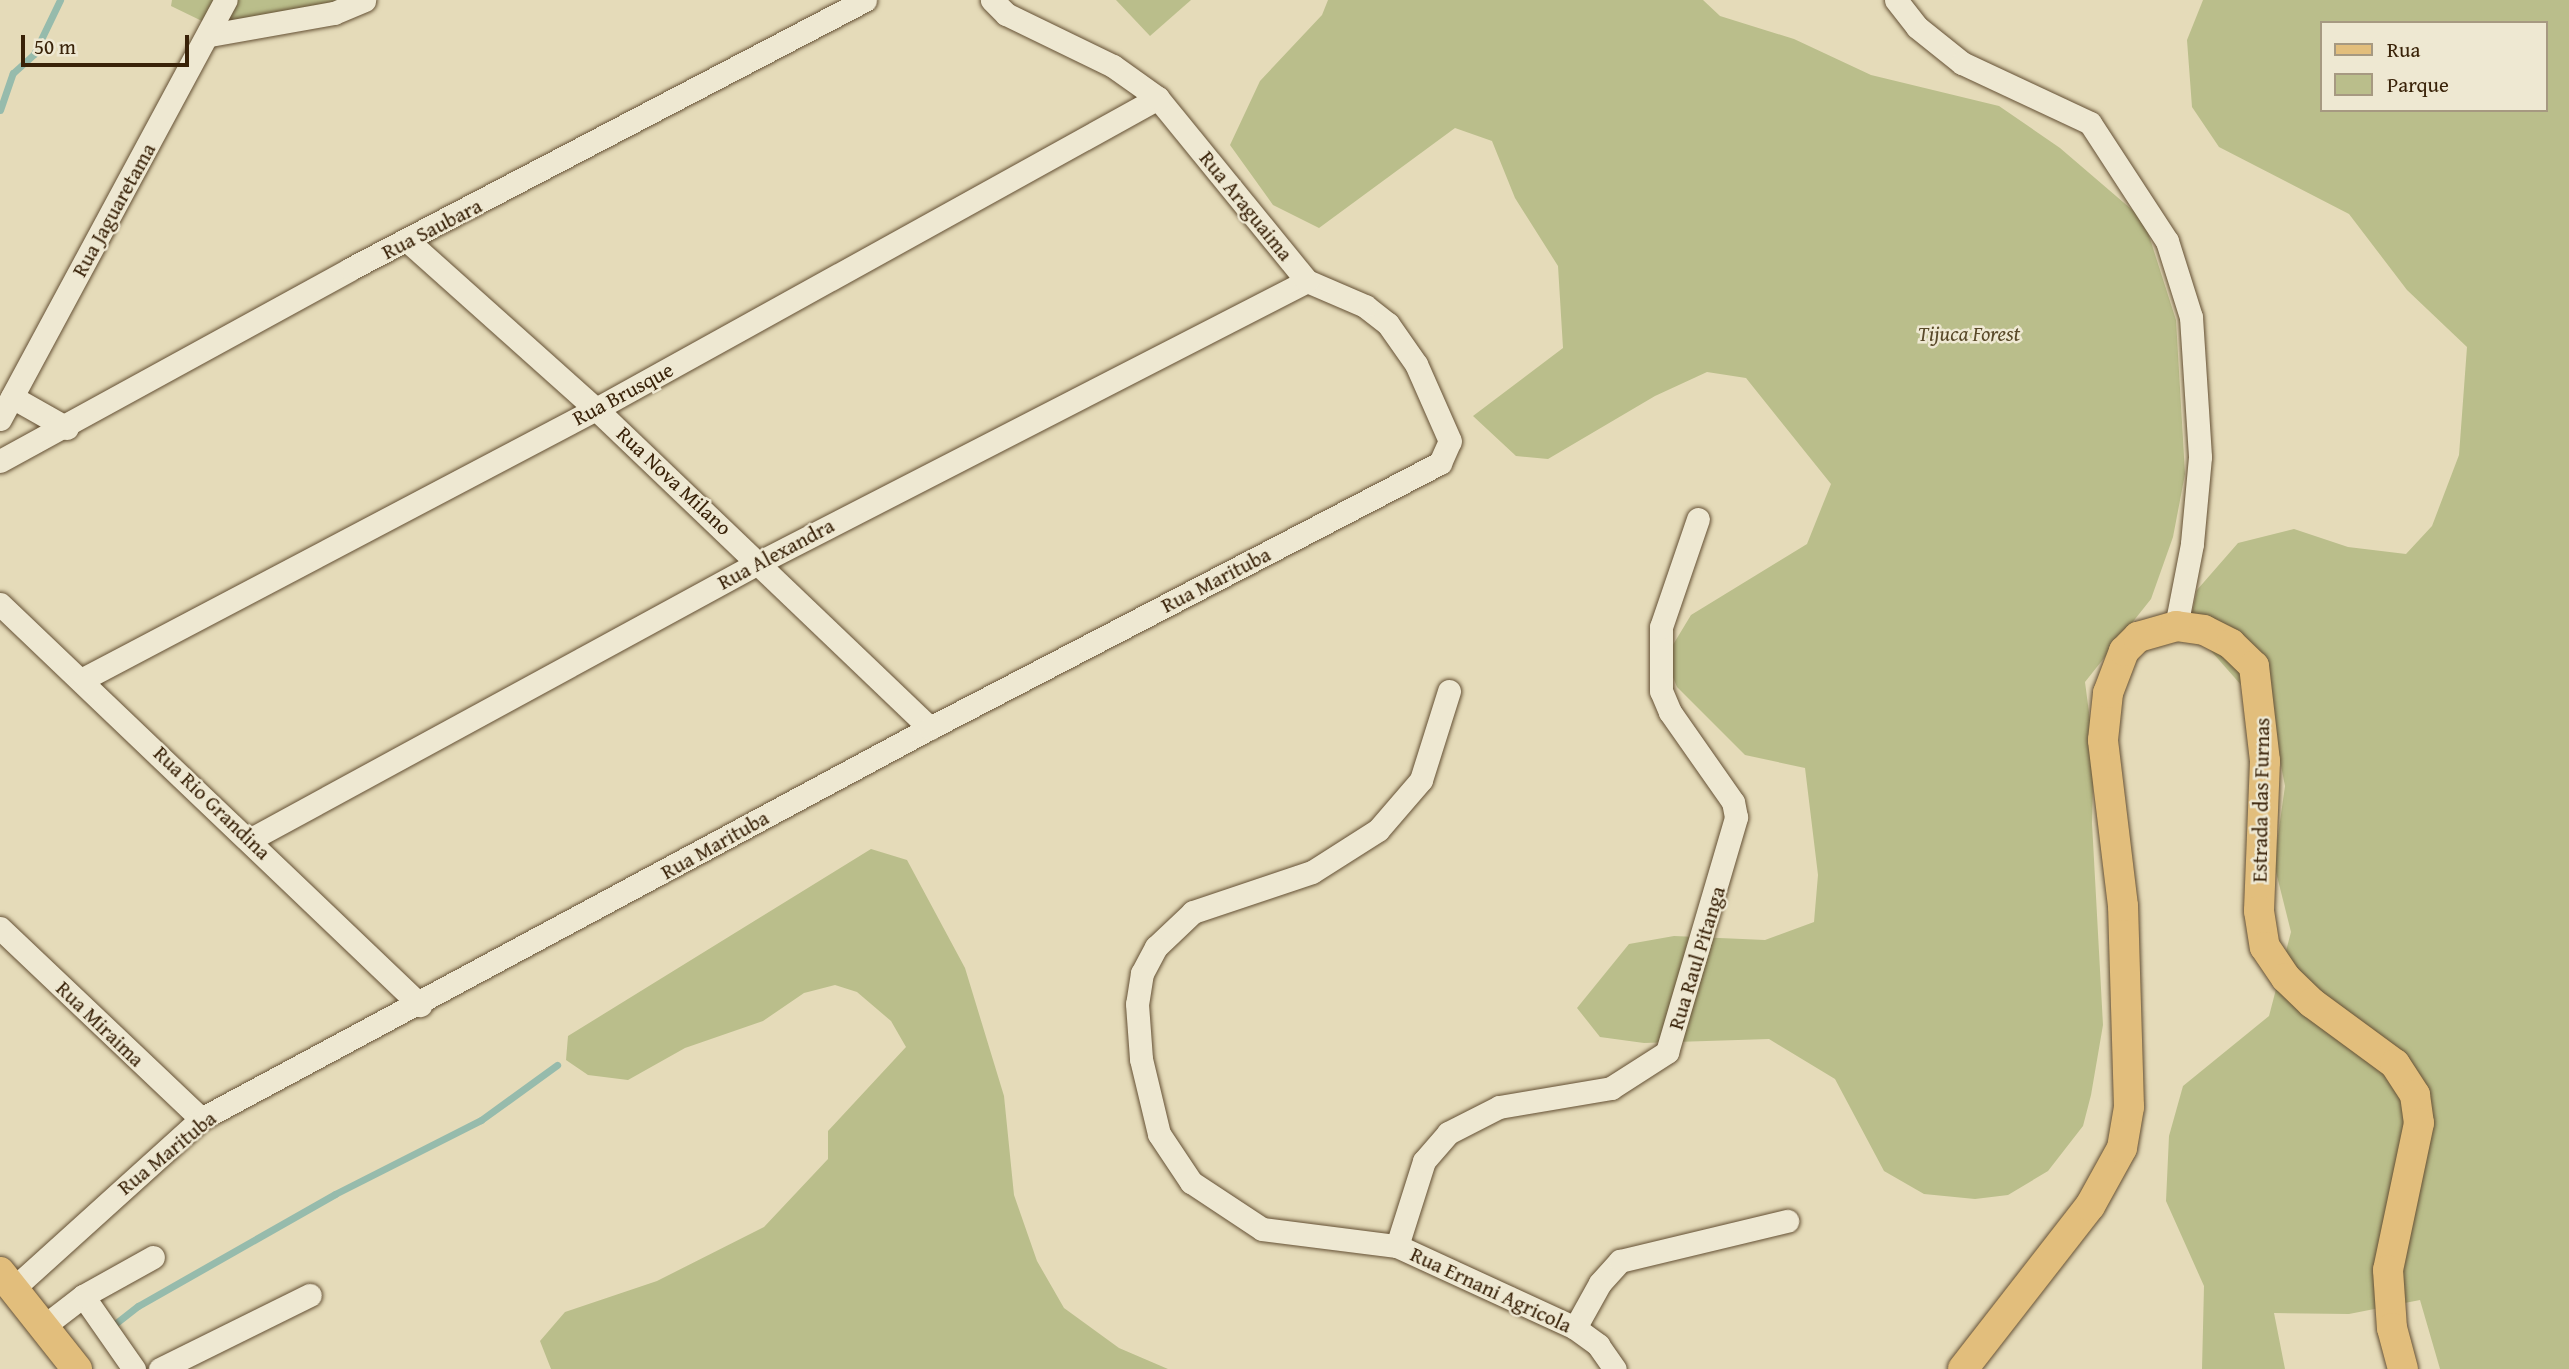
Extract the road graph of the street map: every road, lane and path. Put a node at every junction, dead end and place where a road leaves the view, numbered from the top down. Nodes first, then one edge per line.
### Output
1 (226, 0) edge
2 (364, 0) edge
3 (865, 0) edge
4 (992, 0) edge
5 (1896, 0) edge
6 (211, 35) junction
7 (1158, 98) junction
8 (409, 242) junction
9 (1307, 281) junction
10 (12, 397) junction
11 (596, 409) junction
12 (0, 419) edge
13 (66, 428) junction
14 (1448, 452) joint
15 (0, 461) edge
16 (1699, 519) dead end
17 (760, 562) junction
18 (0, 604) edge
19 (2176, 626) junction
20 (83, 679) junction
21 (1449, 691) dead end
22 (930, 728) junction
23 (251, 839) junction
24 (0, 928) edge
25 (420, 1005) junction
26 (201, 1119) junction
27 (1787, 1221) dead end
28 (1397, 1246) junction
29 (153, 1257) dead end
30 (7, 1280) edge
31 (310, 1295) dead end
32 (83, 1296) junction
33 (44, 1326) junction
34 (1575, 1328) junction
35 (77, 1369) edge
36 (134, 1369) edge
37 (160, 1369) edge
38 (1615, 1369) edge
39 (1963, 1369) edge
40 (2403, 1369) edge

1 - 6 street, Rua Jaguaretama
2 - 6 street
3 - 8 street, Rua Saubara
4 - 7 street, Rua Araguaima
5 - 19 street
6 - 10 street, Rua Jaguaretama
7 - 9 street, Rua Araguaima
7 - 11 street, Rua Brusque
8 - 11 street, Rua Nova Milano
8 - 13 street, Rua Saubara
9 - 14 street, Rua Araguaima
9 - 17 street, Rua Alexandra
10 - 12 street, Rua Jaguaretama
10 - 13 street
11 - 17 street, Rua Nova Milano
11 - 20 street, Rua Brusque
13 - 15 street, Rua Saubara
14 - 22 street, Rua Marituba
16 - 28 street, Rua Raul Pitanga
17 - 22 street, Rua Nova Milano
17 - 23 street, Rua Alexandra
18 - 20 street, Rua Rio Grandina
19 - 39 main road, Estrada das Furnas
19 - 40 main road, Estrada das Furnas
20 - 23 street, Rua Rio Grandina
21 - 28 street, Rua Ernani Agricola
22 - 25 street, Rua Marituba
23 - 25 street, Rua Rio Grandina
24 - 26 street, Rua Miraima
25 - 26 street, Rua Marituba
26 - 30 street, Rua Marituba
27 - 34 street
28 - 34 street, Rua Ernani Agricola
29 - 32 street
30 - 33 main road
31 - 37 street
32 - 33 street
32 - 36 street
33 - 35 main road
34 - 38 street, Rua Ernani Agricola

